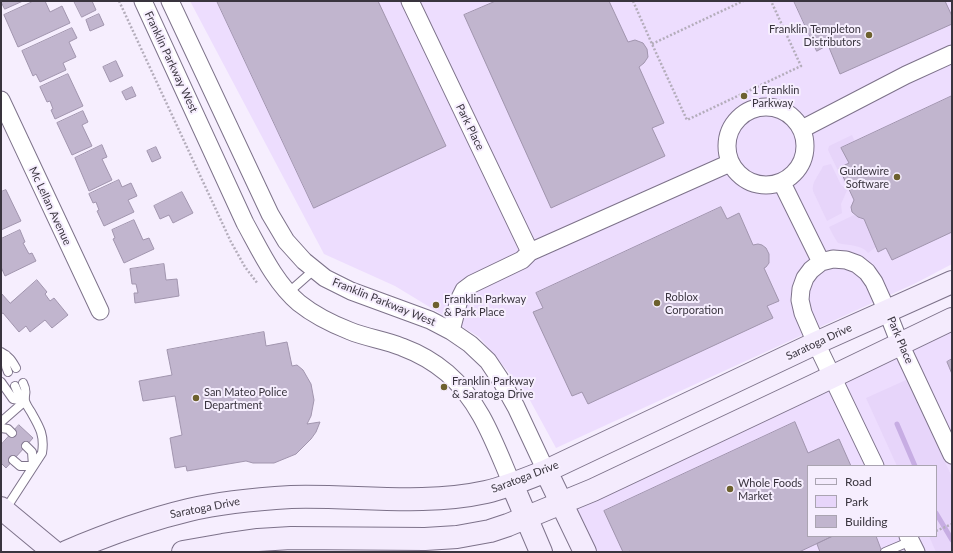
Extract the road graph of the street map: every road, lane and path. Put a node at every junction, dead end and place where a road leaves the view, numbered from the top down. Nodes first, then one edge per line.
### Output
1 (119, 1) edge
2 (143, 1) edge
3 (170, 1) edge
4 (410, 1) edge
5 (633, 1) edge
6 (744, 1) edge
7 (771, 1) edge
8 (652, 44) junction
9 (952, 54) edge
10 (1, 100) edge
11 (802, 129) junction
12 (730, 163) junction
13 (782, 183) junction
14 (530, 252) junction
15 (821, 262) junction
16 (315, 269) junction
17 (952, 282) edge
18 (259, 285) dead end
19 (289, 292) junction
20 (100, 311) dead end
21 (887, 311) junction
22 (952, 319) edge
23 (451, 331) junction
24 (816, 343) junction
25 (900, 344) junction
26 (4, 353) edge
27 (12, 370) dead end
28 (833, 377) junction
29 (1, 382) edge
30 (19, 384) dead end
31 (25, 402) junction
32 (1, 422) edge
33 (1, 428) edge
34 (12, 433) dead end
35 (26, 446) dead end
36 (952, 455) edge
37 (13, 460) dead end
38 (875, 465) edge
39 (33, 466) junction
40 (546, 471) junction
41 (512, 484) junction
42 (562, 504) junction
43 (3, 509) edge
44 (526, 518) junction
45 (952, 524) edge
46 (937, 531) edge
47 (912, 543) edge
48 (54, 552) edge
49 (66, 552) edge
50 (183, 552) edge
51 (541, 552) edge
52 (585, 552) edge
53 (885, 552) edge

1 - 18 path
2 - 19 street, Franklin Parkway West
3 - 16 street, Franklin Parkway West
4 - 14 street, Park Place
5 - 8 path
6 - 8 path
7 - 8 path
9 - 11 street
10 - 20 street, Mc Lellan Avenue
11 - 12 street
11 - 13 street
12 - 13 street
12 - 14 street
13 - 15 street
14 - 23 street
15 - 21 street, Park Place
15 - 24 street
16 - 19 lane
16 - 23 street, Franklin Parkway West
17 - 21 main road, Saratoga Drive
19 - 41 street, Franklin Parkway West
21 - 24 main road, Saratoga Drive
21 - 25 street, Park Place
22 - 25 main road
23 - 40 street, Franklin Parkway West
24 - 28 street
24 - 40 main road, Saratoga Drive
25 - 28 main road
25 - 36 street, Park Place
26 - 27 lane
28 - 38 street
28 - 42 main road
29 - 31 lane
30 - 31 lane
31 - 32 lane
31 - 39 lane
33 - 34 lane
35 - 39 lane
37 - 39 lane
39 - 43 lane
40 - 41 main road, Saratoga Drive
40 - 42 main road, Franklin Parkway West
41 - 44 main road, Franklin Parkway West
41 - 49 main road, Saratoga Drive
42 - 44 main road
42 - 52 main road, Franklin Parkway West
43 - 48 main road
44 - 50 main road
44 - 51 main road, Franklin Parkway West
45 - 46 path
47 - 53 lane

